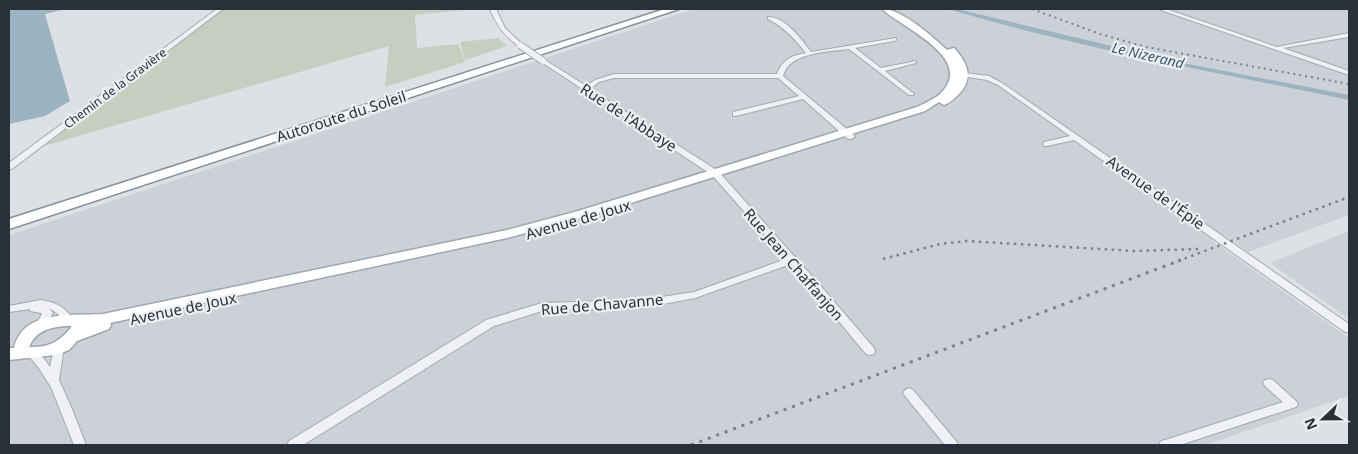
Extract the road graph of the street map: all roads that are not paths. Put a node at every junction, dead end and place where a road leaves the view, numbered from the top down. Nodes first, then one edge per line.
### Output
1 (220, 9) edge
2 (493, 9) edge
3 (656, 9) edge
4 (674, 9) edge
5 (886, 9) edge
6 (894, 9) edge
7 (1161, 9) edge
8 (770, 18) dead end
9 (1349, 35) edge
10 (894, 39) dead end
11 (1277, 47) junction
12 (851, 48) junction
13 (810, 54) junction
14 (914, 62) dead end
15 (880, 70) junction
16 (1349, 73) edge
17 (959, 74) junction
18 (780, 76) junction
19 (586, 89) junction
20 (911, 94) dead end
21 (804, 97) junction
22 (736, 114) dead end
23 (848, 135) junction
24 (1076, 137) junction
25 (1048, 144) dead end
26 (9, 167) edge
27 (716, 175) junction
28 (9, 215) edge
29 (9, 224) edge
30 (792, 260) junction
31 (26, 307) junction
32 (9, 309) edge
33 (72, 326) junction
34 (39, 327) junction
35 (1349, 329) edge
36 (9, 345) edge
37 (59, 348) junction
38 (22, 350) edge
39 (870, 351) dead end
40 (54, 381) junction
41 (1269, 383) dead end
42 (909, 393) dead end
43 (80, 445) edge
44 (293, 445) edge
45 (952, 445) edge
46 (1165, 445) edge

1 - 26 street, Chemin de la Gravière
2 - 19 street, Rue de l'Abbaye, bridge
3 - 28 highway, Autoroute du Soleil
4 - 29 highway, Autoroute du Soleil
5 - 17 main road
6 - 17 main road
7 - 11 street
8 - 13 street
9 - 11 street
10 - 12 street
11 - 16 street
12 - 13 street
12 - 15 street
13 - 18 street
14 - 15 street
15 - 20 street
17 - 23 main road, Avenue de Joux
17 - 24 street, Avenue de l'Épie
18 - 19 street
18 - 21 street
19 - 27 street, Rue de l'Abbaye
21 - 22 street
21 - 23 street
23 - 27 main road, Avenue de Joux
24 - 25 street
24 - 35 street, Avenue de l'Épie
27 - 30 street, Rue Jean Chaffanjon
27 - 33 main road, Avenue de Joux
30 - 39 street, Rue Jean Chaffanjon
30 - 44 street, Rue de Chavanne
31 - 32 street
31 - 33 street
31 - 34 street
33 - 34 main road
33 - 37 main road
34 - 38 main road
36 - 38 main road
37 - 38 main road
37 - 40 street
38 - 40 street
40 - 43 street
41 - 46 street
42 - 45 street

